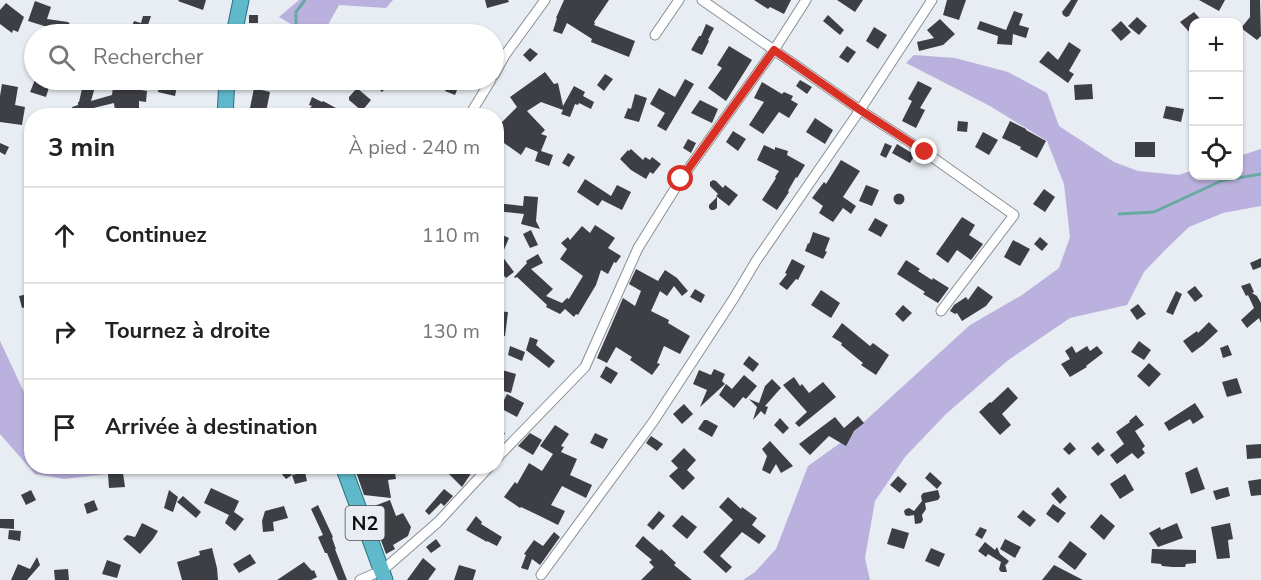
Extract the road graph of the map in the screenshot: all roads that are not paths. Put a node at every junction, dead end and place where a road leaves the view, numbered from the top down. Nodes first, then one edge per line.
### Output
1 (241, 0) edge
2 (544, 0) edge
3 (679, 0) edge
4 (702, 0) edge
5 (806, 0) edge
6 (932, 0) edge
7 (236, 24) edge
8 (655, 35) dead end
9 (774, 50) junction
10 (504, 57) edge
11 (226, 90) edge
12 (485, 90) edge
13 (225, 108) edge
14 (474, 108) edge
15 (860, 110) junction
16 (941, 311) dead end
17 (504, 451) edge
18 (346, 474) edge
19 (483, 474) edge
20 (384, 575) edge
21 (541, 575) dead end
22 (360, 580) edge

1 - 7 highway
2 - 10 street
3 - 8 street
4 - 9 street
5 - 9 street
6 - 15 street
9 - 15 street
9 - 17 street
11 - 13 highway
12 - 14 street
15 - 16 street
15 - 21 street
18 - 20 highway, N2
19 - 20 street
20 - 22 street

